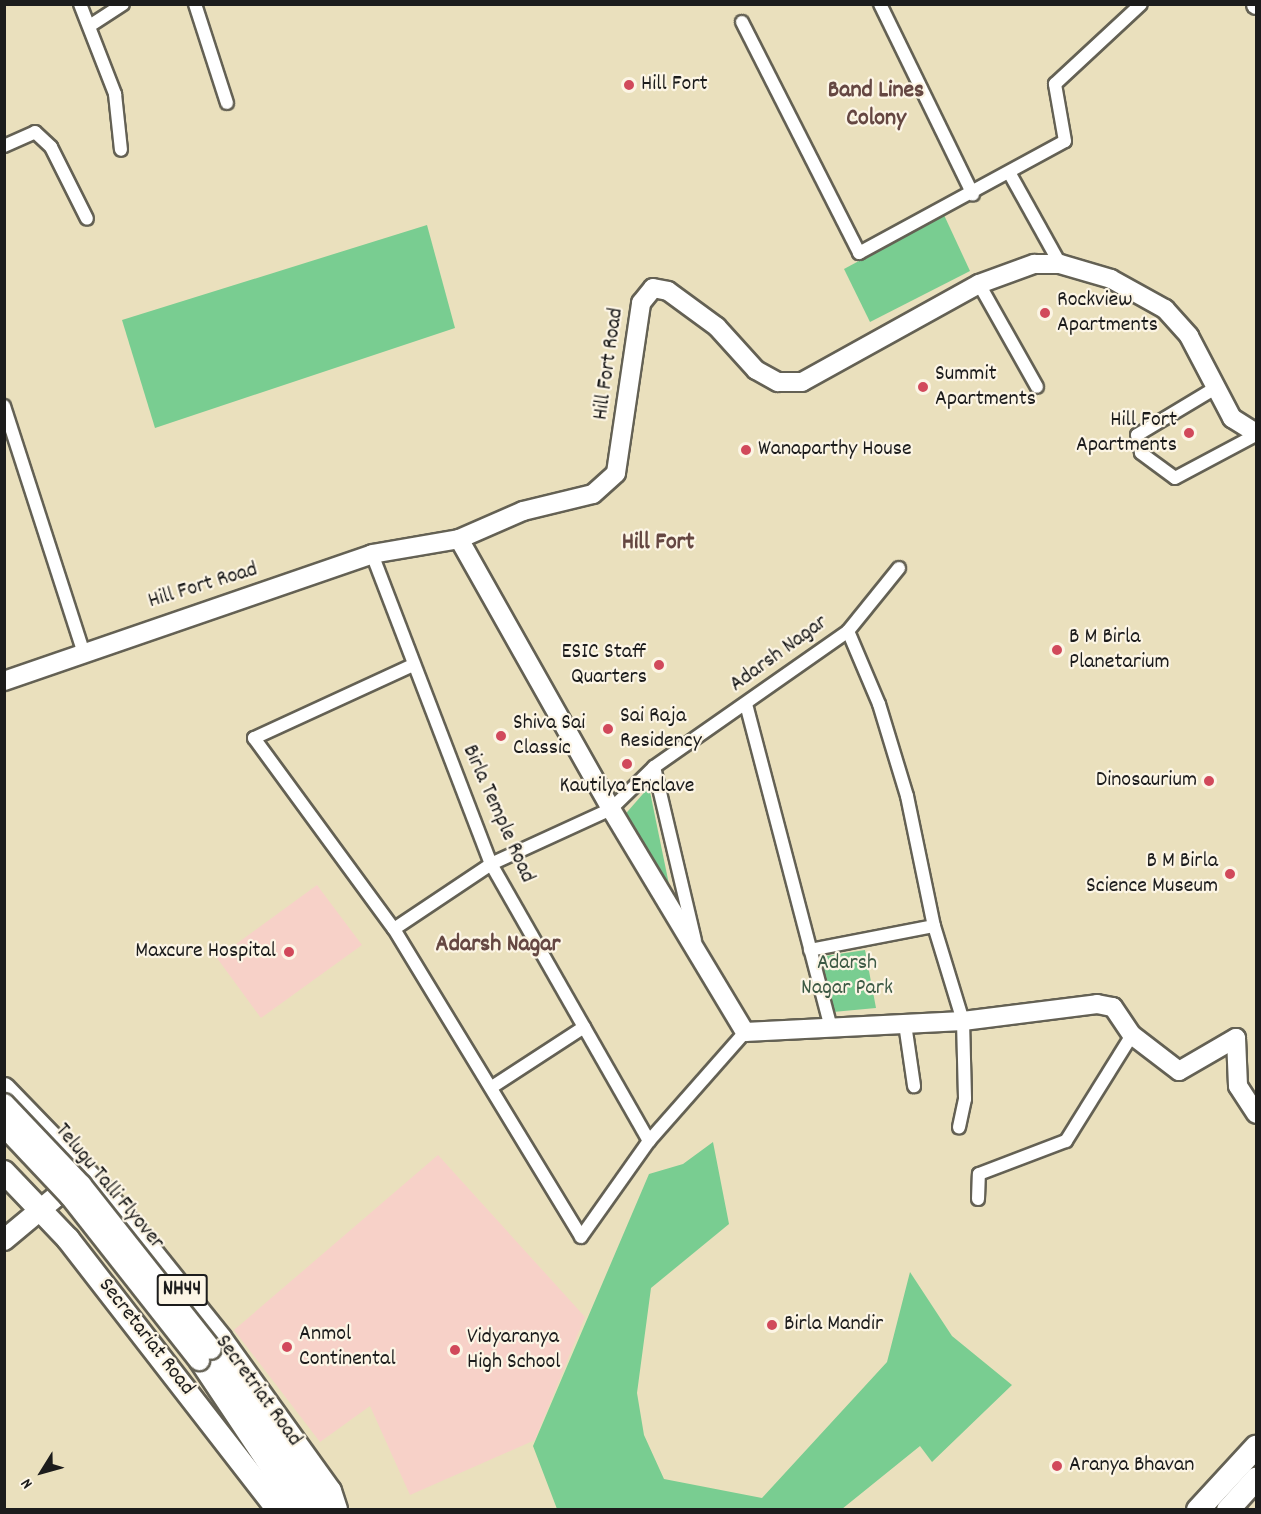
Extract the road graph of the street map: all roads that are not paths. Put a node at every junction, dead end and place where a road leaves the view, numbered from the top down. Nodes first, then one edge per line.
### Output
1 (80, 4) edge
2 (123, 4) edge
3 (195, 4) edge
4 (880, 4) edge
5 (1141, 4) edge
6 (742, 22) dead end
7 (91, 25) junction
8 (228, 104) dead end
9 (4, 146) edge
10 (121, 150) dead end
11 (1010, 174) junction
12 (973, 195) junction
13 (87, 219) dead end
14 (1060, 264) junction
15 (979, 284) junction
16 (1038, 387) dead end
17 (1217, 387) junction
18 (4, 406) edge
19 (1257, 434) edge
20 (459, 539) junction
21 (372, 554) junction
22 (898, 568) dead end
23 (848, 631) junction
24 (83, 651) junction
25 (413, 665) junction
26 (4, 681) edge
27 (746, 704) junction
28 (654, 767) junction
29 (611, 809) junction
30 (492, 864) junction
31 (934, 926) junction
32 (394, 929) junction
33 (810, 950) junction
34 (698, 953) junction
35 (963, 1021) junction
36 (905, 1024) junction
37 (584, 1027) junction
38 (831, 1029) junction
39 (745, 1032) junction
40 (1132, 1035) junction
41 (914, 1086) dead end
42 (492, 1087) junction
43 (4, 1089) edge
44 (4, 1104) edge
45 (1257, 1114) edge
46 (4, 1126) edge
47 (959, 1127) dead end
48 (649, 1141) junction
49 (4, 1172) edge
50 (85, 1172) junction
51 (978, 1199) dead end
52 (42, 1209) junction
53 (4, 1239) edge
54 (205, 1355) junction
55 (1257, 1447) edge
56 (1257, 1479) edge
57 (278, 1509) edge
58 (299, 1509) edge
59 (320, 1509) edge
60 (336, 1509) edge
61 (1198, 1509) edge
62 (1228, 1509) edge

1 - 7 street
2 - 7 street
3 - 8 street
4 - 12 street
5 - 11 street
6 - 12 street
7 - 10 street
9 - 13 street
11 - 12 street
11 - 14 street
14 - 15 main road, Hill Fort Road
14 - 17 main road, Hill Fort Road
15 - 16 street
15 - 20 main road, Hill Fort Road
17 - 19 main road, Hill Fort Road
17 - 19 street
18 - 24 street
20 - 21 main road, Hill Fort Road
20 - 29 main road
21 - 24 main road, Hill Fort Road
21 - 25 street, Birla Temple Road
22 - 23 street
23 - 27 street, Adarsh Nagar
23 - 31 street, Adarsh Nagar
24 - 26 main road, Hill Fort Road
25 - 30 street, Birla Temple Road
25 - 32 street
27 - 28 street, Adarsh Nagar
27 - 33 street
28 - 29 street, Adarsh Nagar
28 - 34 street
29 - 30 street, Adarsh Nagar
29 - 34 main road
30 - 32 street, Adarsh Nagar
30 - 37 street, Birla Temple Road
31 - 33 street
31 - 35 street, Adarsh Nagar
32 - 42 street
33 - 38 street
34 - 39 main road
35 - 36 main road
35 - 40 main road
35 - 47 street, Adarsh Nagar
36 - 38 main road
36 - 41 street
37 - 42 street
37 - 48 street, Birla Temple Road
38 - 39 main road
39 - 48 street
40 - 45 main road
40 - 51 street
42 - 48 street
43 - 50 highway, Secretriat Road / NH44
44 - 54 main road, Telugu Talli Flyover, bridge
46 - 54 main road, Telugu Talli Flyover, bridge
49 - 52 highway, Secretariat Road / NH44
50 - 52 main road
50 - 60 highway, Secretriat Road / NH44
52 - 53 main road
52 - 57 highway, Secretariat Road / NH44
54 - 58 main road, Telugu Talli Flyover
54 - 59 main road, Telugu Talli Flyover
55 - 61 highway
56 - 62 highway

